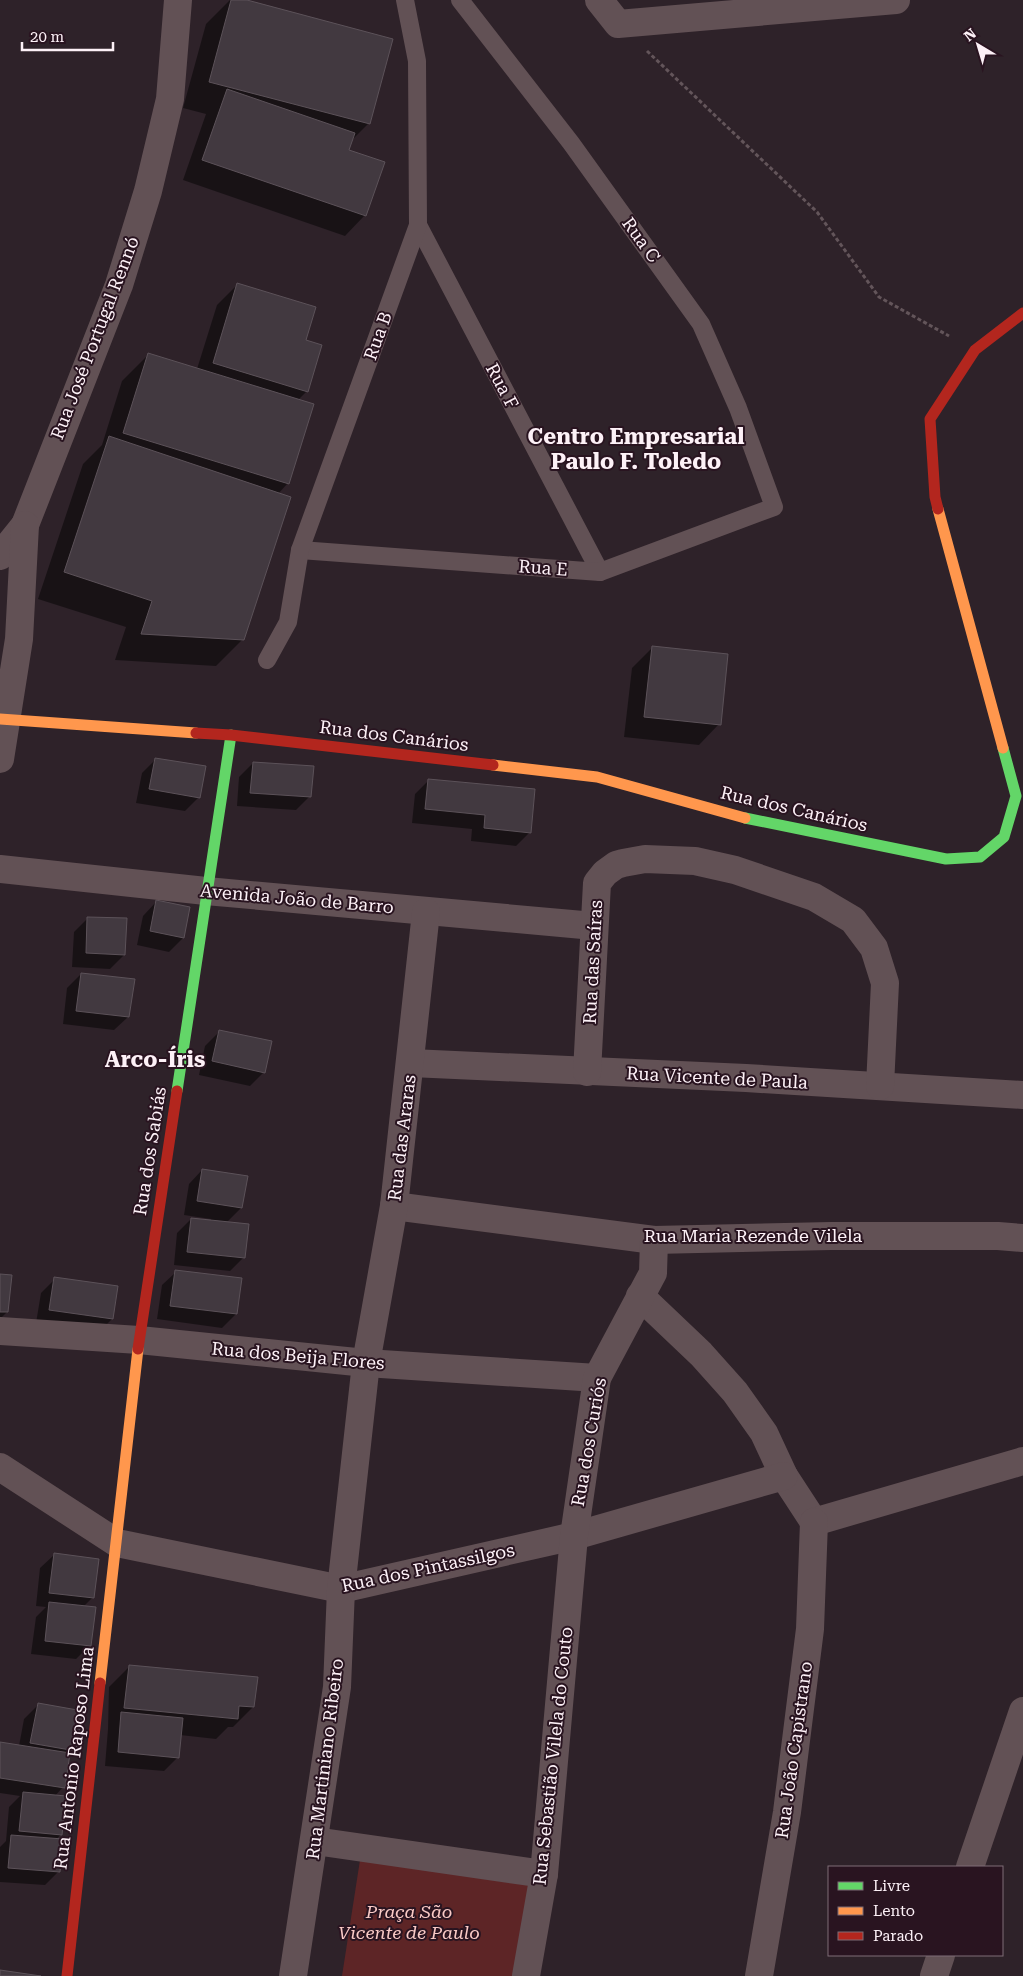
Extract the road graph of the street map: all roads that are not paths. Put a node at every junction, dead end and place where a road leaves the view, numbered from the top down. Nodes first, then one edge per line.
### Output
1 (178, 0) edge
2 (405, 0) edge
3 (460, 0) edge
4 (599, 0) edge
5 (896, 0) edge
6 (418, 225) junction
7 (1023, 313) edge
8 (774, 507) joint
9 (24, 525) junction
10 (300, 550) junction
11 (0, 556) edge
12 (600, 572) junction
13 (267, 660) dead end
14 (3, 719) edge
15 (231, 735) junction
16 (0, 759) edge
17 (0, 869) edge
18 (206, 891) junction
19 (426, 912) junction
20 (594, 926) junction
21 (411, 1063) junction
22 (587, 1072) junction
23 (880, 1086) junction
24 (1023, 1094) edge
25 (394, 1206) junction
26 (1023, 1238) edge
27 (654, 1240) junction
28 (640, 1296) junction
29 (0, 1330) edge
30 (139, 1340) junction
31 (366, 1363) junction
32 (597, 1378) junction
33 (1023, 1461) edge
34 (0, 1467) edge
35 (784, 1476) junction
36 (814, 1522) junction
37 (574, 1536) junction
38 (117, 1544) junction
39 (341, 1589) junction
40 (1023, 1711) edge
41 (315, 1841) junction
42 (970, 1866) edge
43 (544, 1874) junction
44 (941, 1956) edge
45 (67, 1976) edge
46 (293, 1976) edge
47 (526, 1976) edge
48 (759, 1976) edge
49 (934, 1976) edge

1 - 9 street, Rua José Portugal Rennó
2 - 6 lane, Rua B
3 - 8 lane, Rua C
4 - 5 street
6 - 10 lane, Rua B
6 - 12 lane, Rua F
7 - 15 street, Rua dos Canários
8 - 12 lane, Rua E
9 - 11 street
9 - 14 street
10 - 12 lane, Rua E
10 - 13 lane, Rua B
14 - 15 street, Rua dos Canários
14 - 16 street
15 - 18 street, Rua dos Sabiás
17 - 18 street, Avenida João de Barro
18 - 19 street, Avenida João de Barro
18 - 30 street, Rua dos Sabiás
19 - 20 street, Avenida João de Barro
19 - 21 street, Rua das Araras
20 - 22 street, Rua das Saíras
20 - 23 street, Rua das Saíras
21 - 22 street, Rua Vicente de Paula
21 - 25 street, Rua das Araras
22 - 23 street, Rua Vicente de Paula
23 - 24 street, Rua Vicente de Paula
25 - 27 street, Rua Maria Rezende Vilela
25 - 31 street, Rua das Araras
26 - 27 street, Rua Maria Rezende Vilela
27 - 28 street, Rua dos Curiós
28 - 32 street, Rua dos Curiós
28 - 35 street
29 - 30 street, Rua dos Beija Flores
30 - 31 street, Rua dos Beija Flores
30 - 38 street, Rua dos Sabiás
31 - 32 street, Rua dos Beija Flores
31 - 39 street, Rua Martiniano Ribeiro
32 - 37 street, Rua dos Curiós
33 - 36 street
34 - 38 street, Rua dos Pintassilgos
35 - 36 street
35 - 37 street, Rua dos Pintassilgos
36 - 48 street, Rua João Capistrano
37 - 39 street, Rua dos Pintassilgos
37 - 43 street, Rua Sebastião Vilela do Couto
38 - 39 street, Rua dos Pintassilgos
38 - 45 street, Rua Antonio Raposo Lima
39 - 41 street, Rua Martiniano Ribeiro
40 - 42 street
41 - 43 street
41 - 46 street, Rua Martiniano Ribeiro
43 - 47 street, Rua Sebastião Vilela do Couto
44 - 49 street

